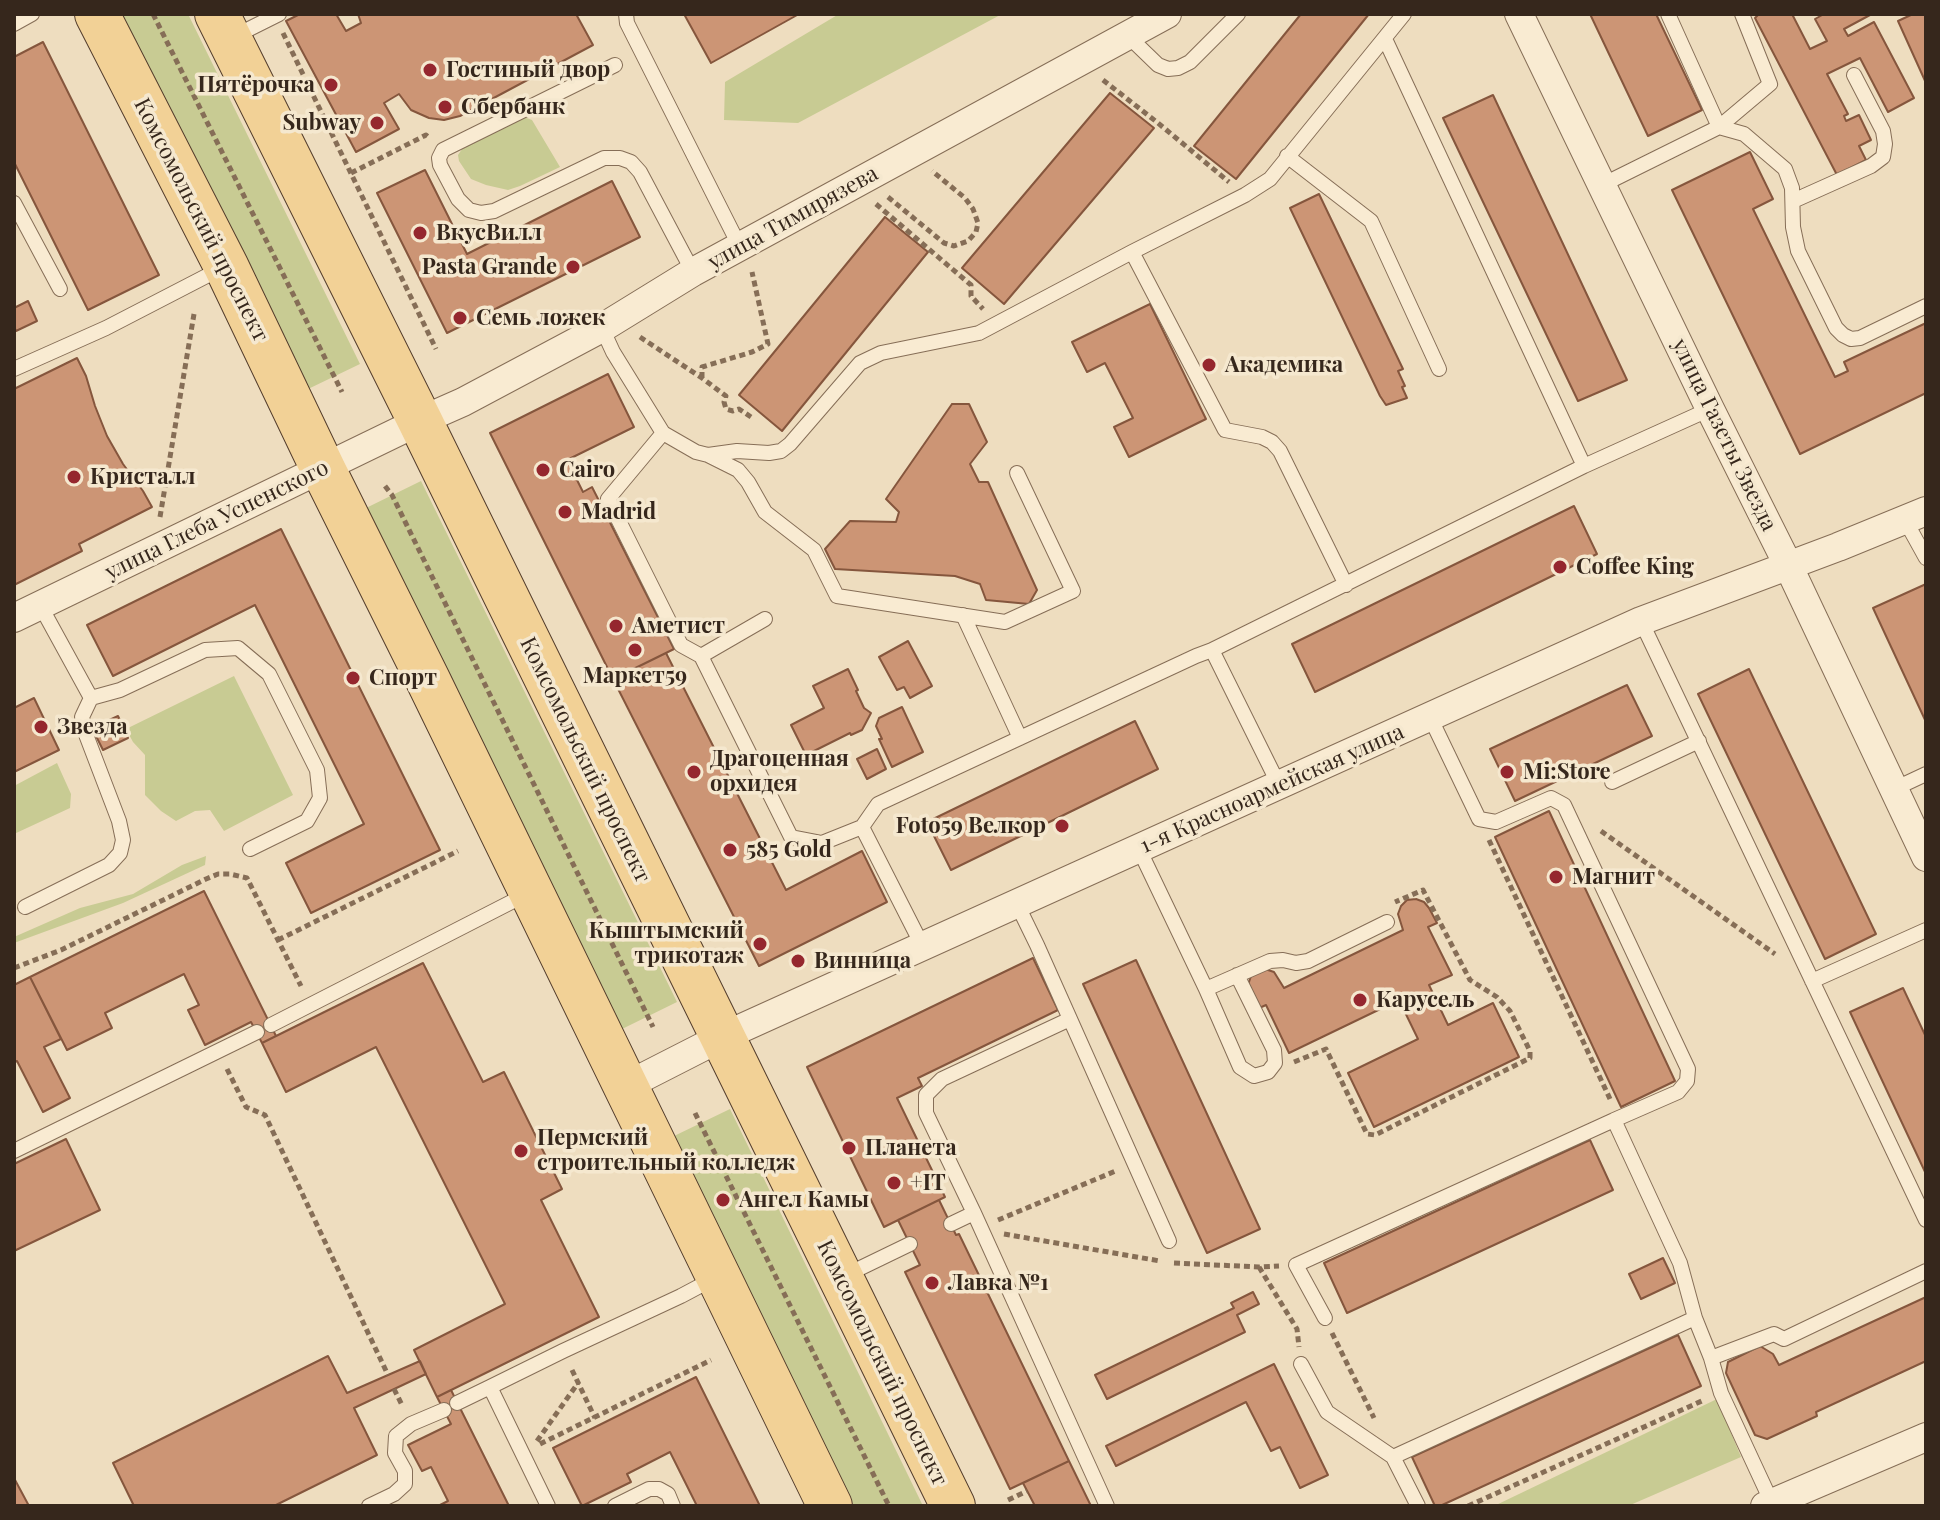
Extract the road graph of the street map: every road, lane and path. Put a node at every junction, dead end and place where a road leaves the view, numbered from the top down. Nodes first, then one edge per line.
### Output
1 (32, 14) edge
2 (97, 14) edge
3 (153, 14) edge
4 (626, 14) edge
5 (1238, 14) edge
6 (1404, 14) edge
7 (1519, 14) edge
8 (1668, 14) edge
9 (1742, 14) edge
10 (277, 15) edge
11 (1160, 16) edge
12 (14, 24) edge
13 (223, 27) edge
14 (1127, 35) junction
15 (1385, 39) junction
16 (615, 65) dead end
17 (1093, 72) dead end
18 (1854, 75) dead end
19 (1719, 127) junction
20 (443, 150) junction
21 (1287, 156) junction
22 (924, 164) dead end
23 (351, 173) junction
24 (1602, 185) junction
25 (878, 189) dead end
26 (866, 195) dead end
27 (1245, 195) junction
28 (1793, 201) junction
29 (14, 203) edge
30 (1132, 252) junction
31 (745, 255) junction
32 (226, 266) junction
33 (693, 272) junction
34 (60, 289) dead end
35 (1926, 306) edge
36 (194, 314) dead end
37 (1003, 320) junction
38 (616, 328) junction
39 (436, 349) dead end
40 (14, 369) edge
41 (1439, 369) dead end
42 (702, 378) junction
43 (342, 392) dead end
44 (1710, 409) junction
45 (751, 417) dead end
46 (420, 421) junction
47 (663, 433) junction
48 (708, 455) junction
49 (1584, 466) junction
50 (323, 469) junction
51 (1017, 473) dead end
52 (385, 486) dead end
53 (1915, 515) edge
54 (160, 517) dead end
55 (1926, 558) edge
56 (1788, 565) junction
57 (1346, 585) junction
58 (40, 605) junction
59 (963, 615) junction
60 (14, 618) edge
61 (765, 619) dead end
62 (1641, 621) junction
63 (1212, 650) junction
64 (701, 656) junction
65 (91, 698) junction
66 (1430, 717) junction
67 (1020, 738) junction
68 (1699, 741) junction
69 (1926, 774) edge
70 (1612, 782) dead end
71 (1279, 785) junction
72 (1894, 789) junction
73 (1564, 805) junction
74 (1479, 819) junction
75 (862, 827) junction
76 (250, 849) dead end
77 (1139, 849) junction
78 (458, 851) dead end
79 (1926, 857) edge
80 (531, 892) junction
81 (1017, 904) junction
82 (25, 907) dead end
83 (1387, 922) joint
84 (1926, 930) edge
85 (278, 940) junction
86 (923, 947) junction
87 (14, 968) edge
88 (1237, 975) junction
89 (1812, 981) junction
90 (1206, 989) junction
91 (310, 1005) junction
92 (1070, 1019) junction
93 (271, 1025) dead end
94 (653, 1027) dead end
95 (257, 1032) dead end
96 (722, 1037) junction
97 (218, 1051) junction
98 (1268, 1072) junction
99 (626, 1086) junction
100 (695, 1113) dead end
101 (1616, 1119) junction
102 (14, 1151) edge
103 (1134, 1164) junction
104 (974, 1213) junction
105 (1926, 1220) edge
106 (951, 1224) dead end
107 (981, 1229) junction
108 (1169, 1241) dead end
109 (910, 1244) dead end
110 (1296, 1265) junction
111 (1259, 1267) junction
112 (1926, 1271) edge
113 (719, 1275) junction
114 (841, 1278) junction
115 (1325, 1318) joint
116 (1695, 1318) junction
117 (563, 1351) junction
118 (1711, 1358) junction
119 (711, 1360) dead end
120 (1301, 1364) joint
121 (388, 1375) dead end
122 (578, 1383) junction
123 (490, 1387) junction
124 (1721, 1393) junction
125 (595, 1418) junction
126 (1926, 1437) edge
127 (1393, 1457) junction
128 (1027, 1491) dead end
129 (1008, 1500) dead end
130 (1779, 1503) edge
131 (369, 1506) edge
132 (548, 1506) edge
133 (615, 1506) edge
134 (673, 1506) edge
135 (830, 1506) edge
136 (889, 1506) edge
137 (953, 1506) edge
138 (1107, 1506) edge
139 (1418, 1506) edge
140 (1468, 1506) edge

1 - 12 lane
2 - 32 main road, Комсомольский проспект
3 - 43 path
4 - 31 lane
5 - 14 lane
6 - 15 lane
7 - 24 street, улица Газеты Звезда
8 - 19 lane
9 - 19 lane
10 - 13 lane
10 - 23 path
11 - 14 street, улица Тимирязева
13 - 46 main road, Комсомольский проспект
14 - 31 street, улица Тимирязева
15 - 21 lane
15 - 49 lane
16 - 20 lane
17 - 27 path
18 - 28 lane
19 - 24 lane
19 - 28 lane
20 - 23 path
20 - 33 lane
21 - 27 lane
21 - 41 lane
22 - 25 path
23 - 39 path
24 - 44 street, улица Газеты Звезда
26 - 37 path
27 - 30 lane
28 - 35 lane
29 - 34 lane
30 - 37 lane
30 - 57 lane
31 - 33 street, улица Тимирязева
31 - 42 path
32 - 40 lane
32 - 50 main road, Комсомольский проспект
33 - 38 street, улица Тимирязева
36 - 54 path
37 - 48 lane
38 - 42 path
38 - 46 street, улица Тимирязева
38 - 47 lane
42 - 45 path
44 - 49 lane
44 - 56 street, улица Газеты Звезда
46 - 50 street, улица Глеба Успенского
46 - 96 main road, Комсомольский проспект
47 - 48 lane
47 - 64 lane
48 - 59 lane
49 - 57 lane
50 - 58 street, улица Глеба Успенского
50 - 80 main road, Комсомольский проспект
51 - 59 lane
52 - 94 path
53 - 55 lane
53 - 56 street, 1-я Красноармейская улица
56 - 62 street, 1-я Красноармейская улица
56 - 72 street, улица Газеты Звезда
57 - 63 lane
58 - 60 street, улица Глеба Успенского
58 - 65 lane
59 - 67 lane
61 - 64 lane
62 - 66 street, 1-я Красноармейская улица
62 - 68 lane
63 - 67 lane
63 - 71 lane
64 - 75 lane
65 - 76 lane
65 - 82 lane
66 - 71 street, 1-я Красноармейская улица
66 - 74 lane
67 - 75 lane
68 - 70 lane
68 - 89 lane
69 - 72 lane
71 - 77 street, 1-я Красноармейская улица
72 - 79 street, улица Газеты Звезда
73 - 74 lane
73 - 89 path
73 - 101 lane
74 - 101 path
75 - 86 lane
77 - 81 street, 1-я Красноармейская улица
77 - 90 lane
78 - 85 path
80 - 91 lane
80 - 99 main road, Комсомольский проспект
81 - 86 street, 1-я Красноармейская улица
81 - 92 lane
83 - 88 lane
83 - 98 path
84 - 89 lane
85 - 87 path
85 - 91 path
86 - 96 street, 1-я Красноармейская улица
88 - 90 lane
88 - 98 lane
89 - 105 lane
90 - 98 lane
91 - 93 lane
92 - 103 lane
92 - 104 lane
95 - 97 lane
96 - 99 street, 1-я Красноармейская улица
96 - 114 main road, Комсомольский проспект
97 - 102 lane
97 - 121 path
99 - 113 main road, Комсомольский проспект
100 - 136 path
101 - 110 lane
101 - 116 lane
103 - 107 path
103 - 108 lane
104 - 106 lane
104 - 107 lane
107 - 111 path
107 - 138 lane
109 - 114 lane
110 - 111 path
110 - 115 lane
111 - 120 path
112 - 118 lane
113 - 117 lane
113 - 135 main road, Комсомольский проспект
114 - 137 main road, Комсомольский проспект
115 - 127 path
116 - 118 lane
116 - 127 lane
117 - 122 path
117 - 123 lane
118 - 124 lane
119 - 125 path
120 - 127 lane
122 - 125 path
122 - 125 path
123 - 131 lane
123 - 132 lane
124 - 130 lane
124 - 140 path
126 - 130 street
127 - 139 lane
128 - 129 path
133 - 134 lane

